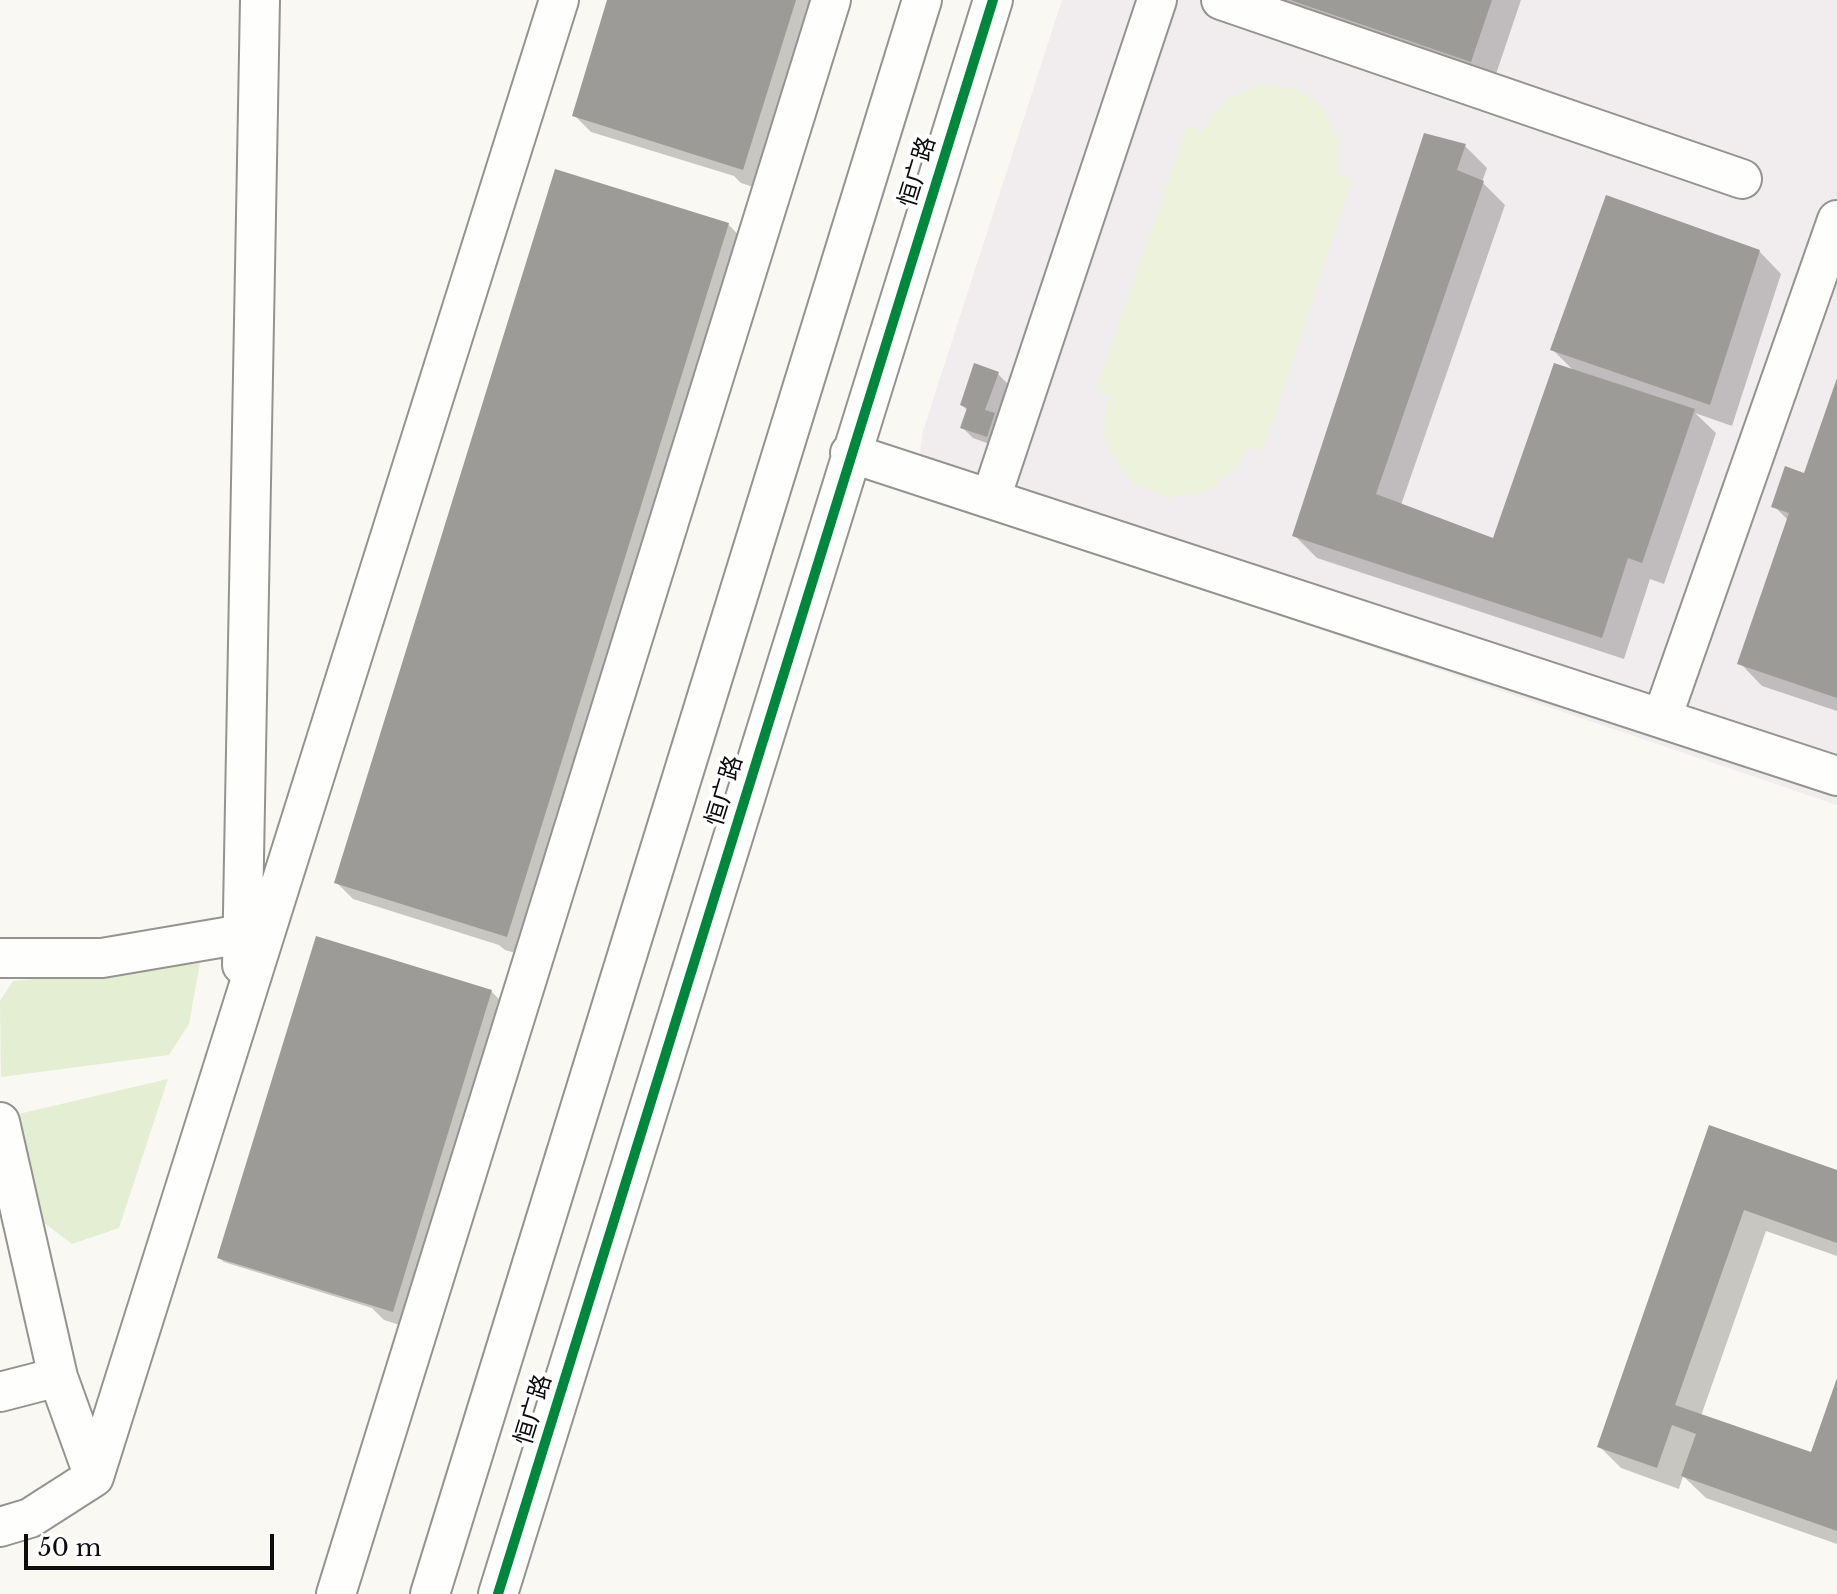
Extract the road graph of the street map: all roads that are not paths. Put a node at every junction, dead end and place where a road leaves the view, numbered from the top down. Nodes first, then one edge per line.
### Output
1 (260, 0) edge
2 (559, 0) edge
3 (831, 0) edge
4 (922, 0) edge
5 (993, 0) edge
6 (1157, 0) edge
7 (1221, 0) edge
8 (1742, 179) dead end
9 (1837, 220) edge
10 (850, 453) junction
11 (991, 498) junction
12 (1662, 718) junction
13 (1837, 776) edge
14 (243, 934) junction
15 (0, 958) edge
16 (241, 1010) junction
17 (0, 1122) edge
18 (58, 1377) junction
19 (0, 1392) edge
20 (94, 1477) junction
21 (0, 1527) edge
22 (336, 1594) edge
23 (430, 1594) edge
24 (498, 1594) edge

1 - 14 street
2 - 16 street
3 - 22 street
4 - 23 street, 恒广路
5 - 10 street, 恒广路
6 - 11 street
7 - 8 street
9 - 12 street
10 - 11 street
10 - 24 street, 恒广路
11 - 12 street
12 - 13 street
14 - 15 street
14 - 16 street
16 - 20 street
17 - 18 street
18 - 19 street
18 - 20 street
20 - 21 street

